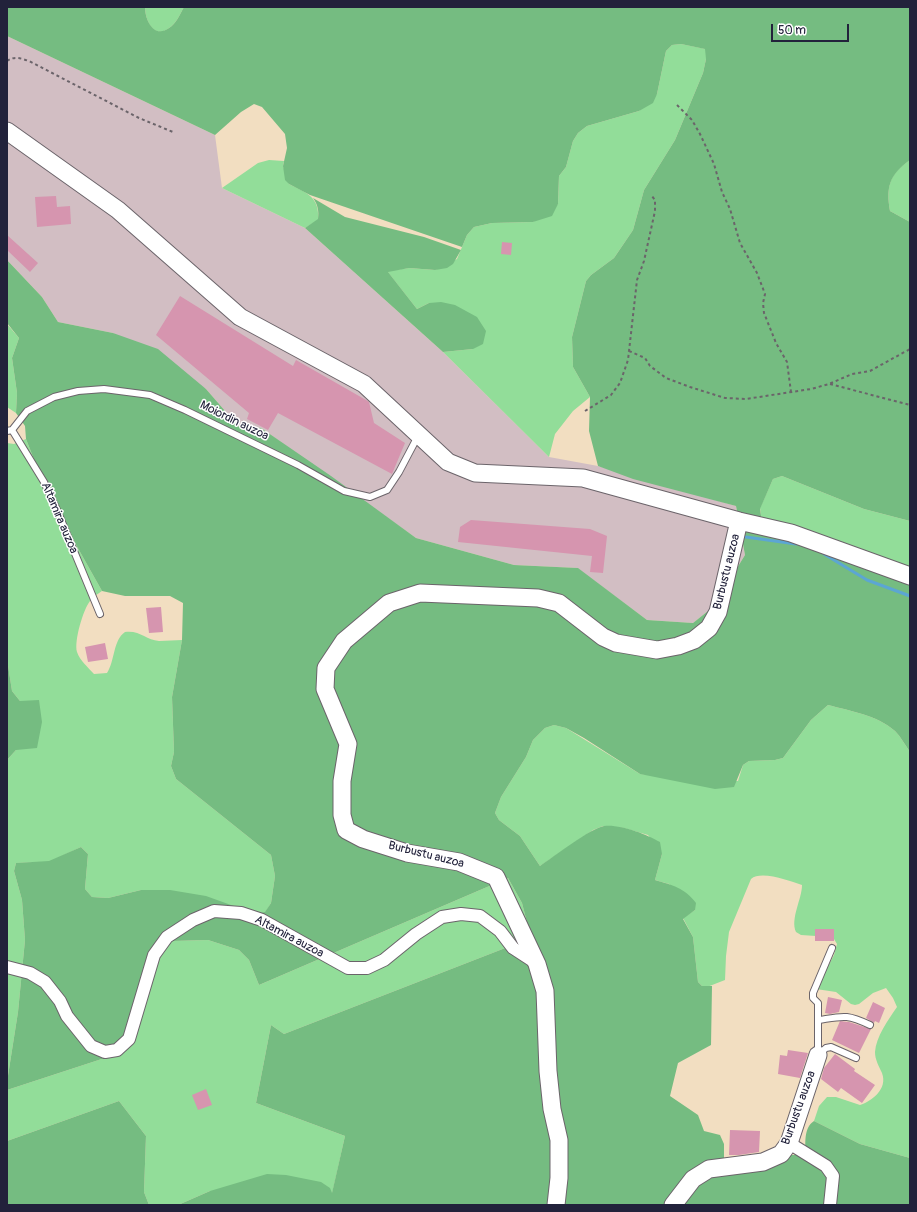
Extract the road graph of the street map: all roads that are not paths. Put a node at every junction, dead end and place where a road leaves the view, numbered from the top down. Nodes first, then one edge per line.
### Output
1 (7, 131) edge
2 (10, 431) edge
3 (419, 435) junction
4 (739, 520) junction
5 (910, 576) edge
6 (100, 614) dead end
7 (832, 948) dead end
8 (537, 964) junction
9 (7, 967) edge
10 (819, 1020) junction
11 (870, 1025) dead end
12 (818, 1055) junction
13 (856, 1058) dead end
14 (789, 1143) junction
15 (556, 1205) edge
16 (672, 1205) edge
17 (830, 1205) edge

1 - 3 street
2 - 3 lane, Moiordin auzoa
2 - 6 lane, Altamira auzoa
3 - 4 street
4 - 5 street
4 - 8 street, Burbustu auzoa
7 - 10 lane
8 - 9 street, Altamira auzoa
8 - 15 street, Burbustu auzoa
10 - 11 lane
10 - 12 lane
12 - 13 lane
12 - 14 street, Burbustu auzoa
14 - 16 street, Burbustu auzoa
14 - 17 street

